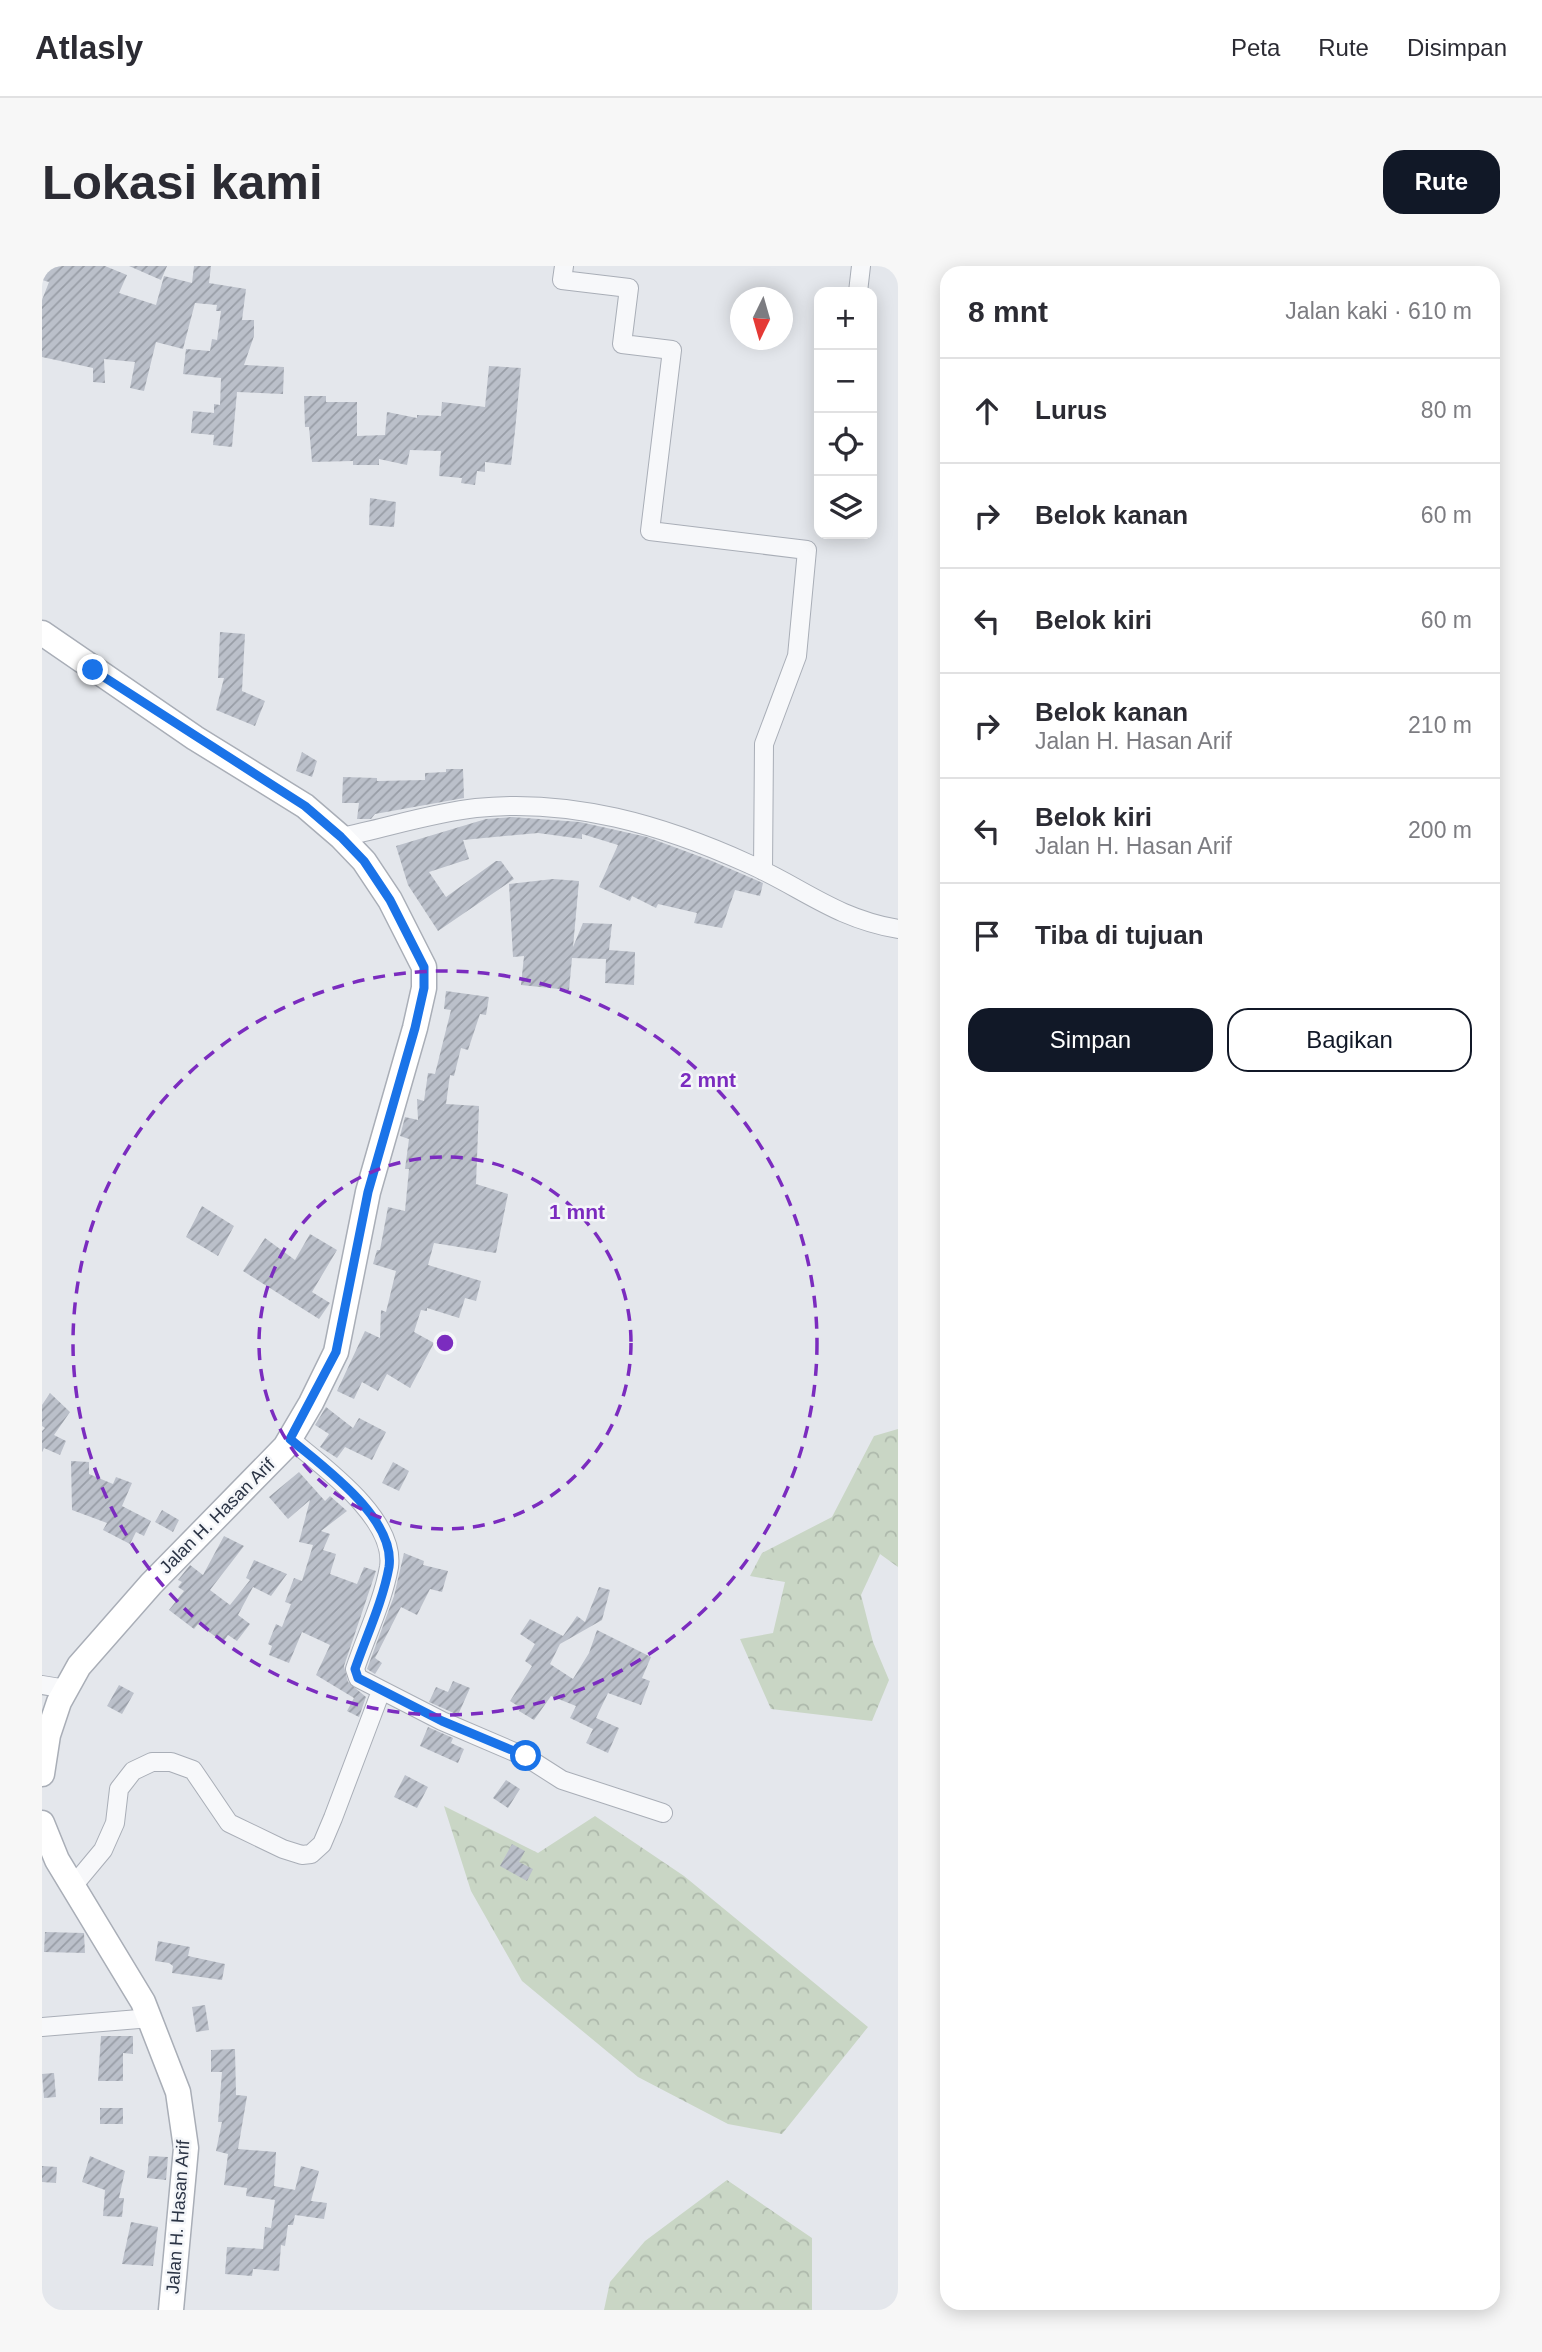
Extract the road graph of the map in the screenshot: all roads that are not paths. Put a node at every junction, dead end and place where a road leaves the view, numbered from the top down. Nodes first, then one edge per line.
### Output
1 (564, 266) edge
2 (861, 266) edge
3 (859, 287) edge
4 (42, 634) edge
5 (341, 837) junction
6 (763, 871) junction
7 (898, 929) edge
8 (290, 1439) junction
9 (54, 1687) edge
10 (381, 1691) junction
11 (42, 1774) edge
12 (663, 1813) dead end
13 (42, 1823) edge
14 (73, 1886) junction
15 (151, 2018) junction
16 (42, 2027) edge
17 (171, 2310) edge

1 - 6 street
2 - 3 street
4 - 5 main road, Jalan H. Hasan Arif
5 - 6 street
5 - 8 main road, Jalan H. Hasan Arif
6 - 7 street
8 - 9 main road, Jalan H. Hasan Arif
8 - 10 street
9 - 11 main road, Jalan H. Hasan Arif
10 - 12 street
10 - 14 street
13 - 14 main road, Jalan H. Hasan Arif
14 - 15 main road, Jalan H. Hasan Arif
15 - 16 street
15 - 17 main road, Jalan H. Hasan Arif

